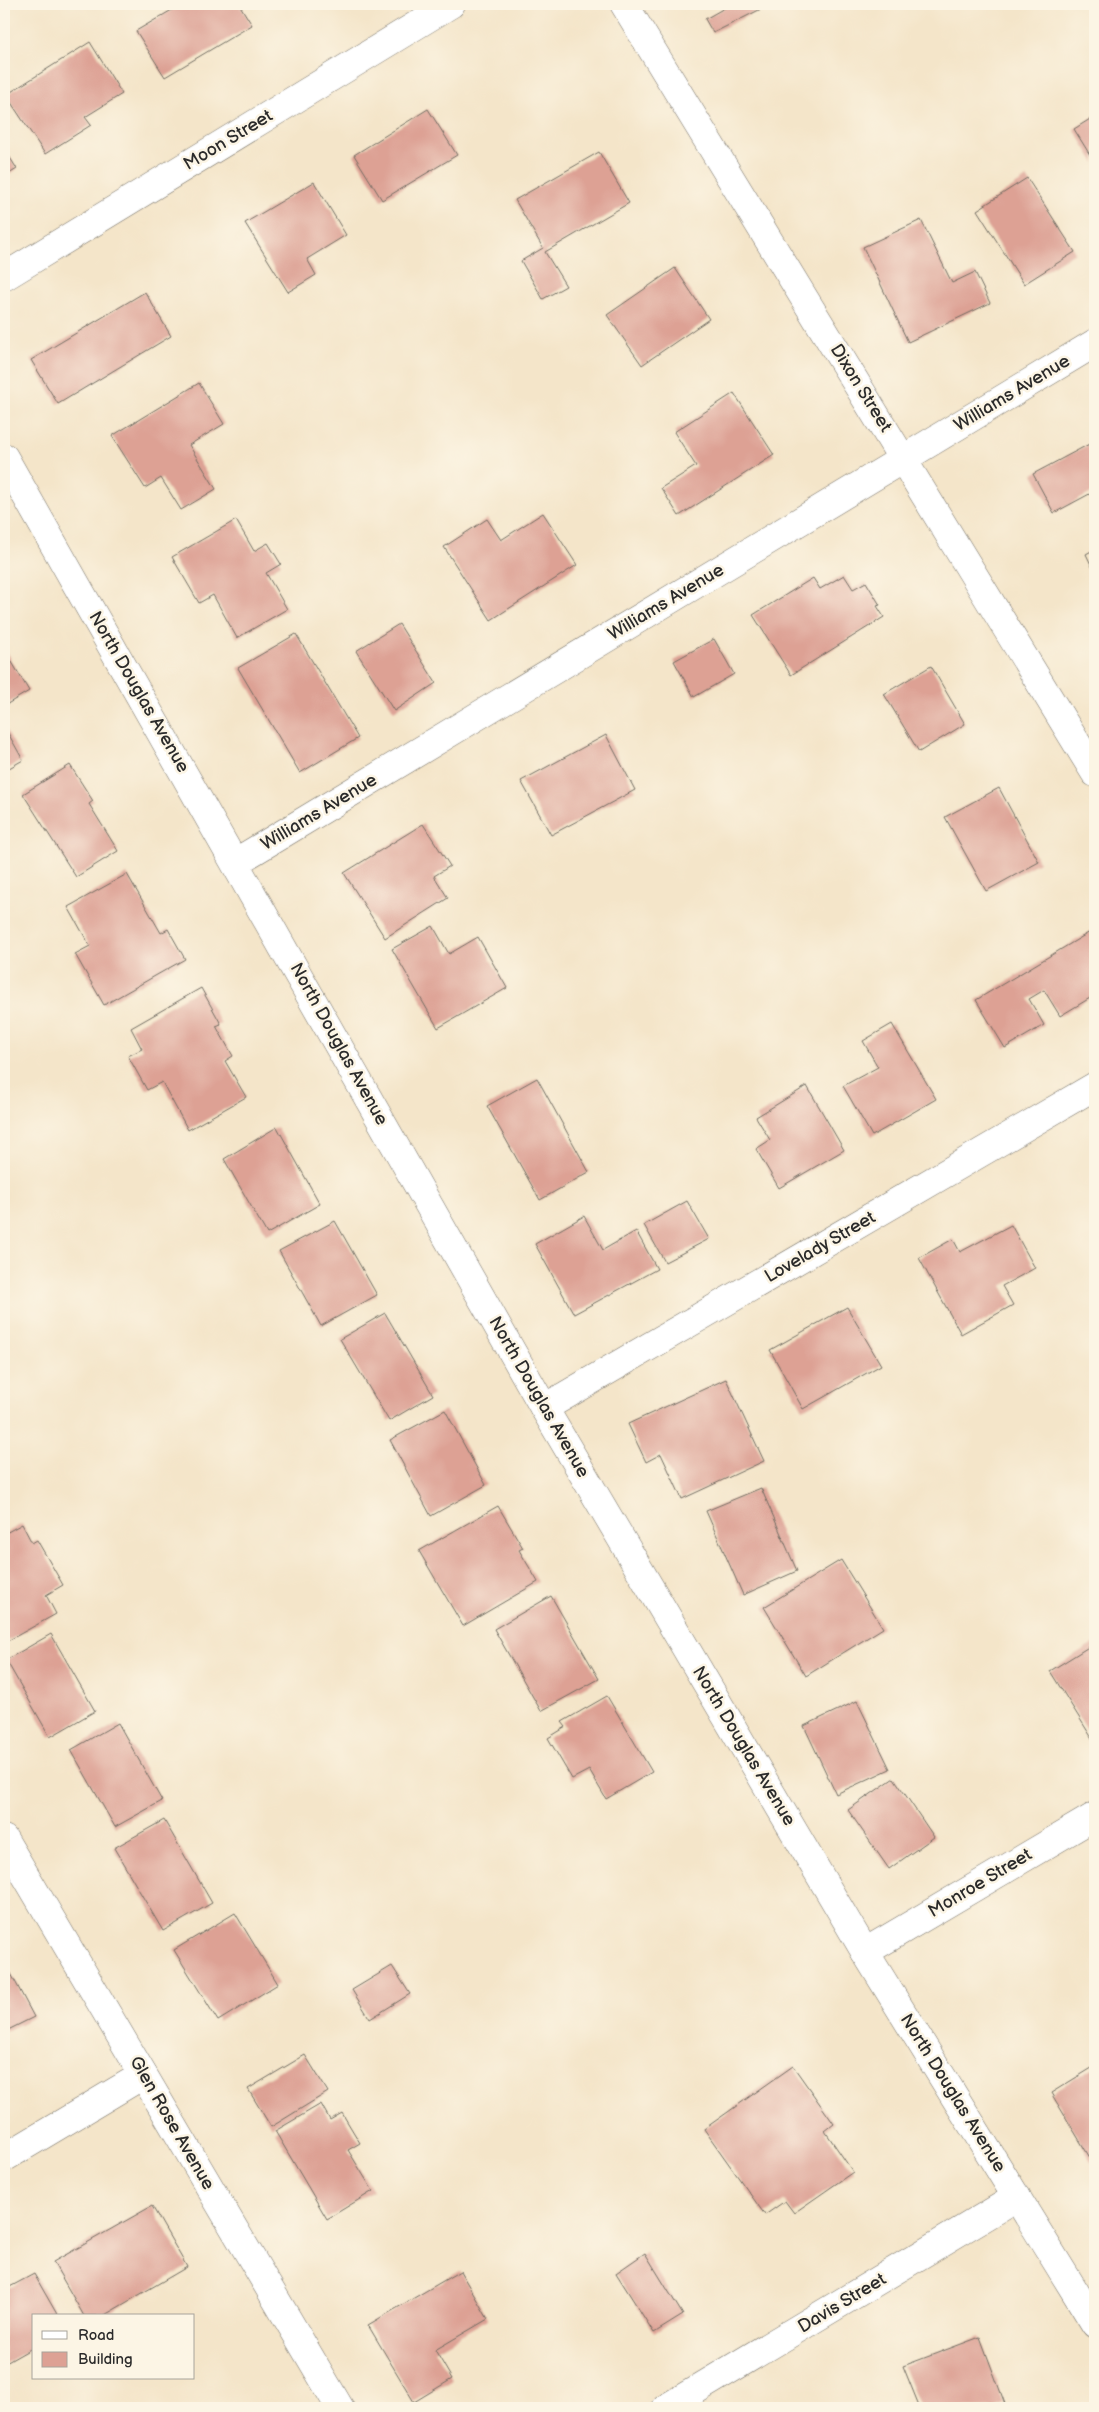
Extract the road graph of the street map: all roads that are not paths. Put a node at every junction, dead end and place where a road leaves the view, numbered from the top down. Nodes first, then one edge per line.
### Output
1 (451, 4) edge
2 (624, 4) edge
3 (4, 277) edge
4 (1095, 343) edge
5 (4, 457) edge
6 (904, 459) junction
7 (1095, 773) edge
8 (236, 862) junction
9 (1095, 1086) edge
10 (544, 1408) junction
11 (1095, 1816) edge
12 (4, 1839) edge
13 (865, 1952) junction
14 (144, 2075) junction
15 (4, 2158) edge
16 (1017, 2197) junction
17 (1095, 2324) edge
18 (340, 2408) edge
19 (666, 2408) edge

1 - 3 street, Moon Street
2 - 6 street, Dixon Street
4 - 6 street, Williams Avenue
5 - 8 street, North Douglas Avenue
6 - 7 street, Dixon Street
6 - 8 street, Williams Avenue
8 - 10 street, North Douglas Avenue
9 - 10 street, Lovelady Street
10 - 13 street, North Douglas Avenue
11 - 13 street, Monroe Street
12 - 14 street, Glen Rose Avenue
13 - 16 street, North Douglas Avenue
14 - 15 street
14 - 18 street, Glen Rose Avenue
16 - 17 street, North Douglas Avenue
16 - 19 street, Davis Street

